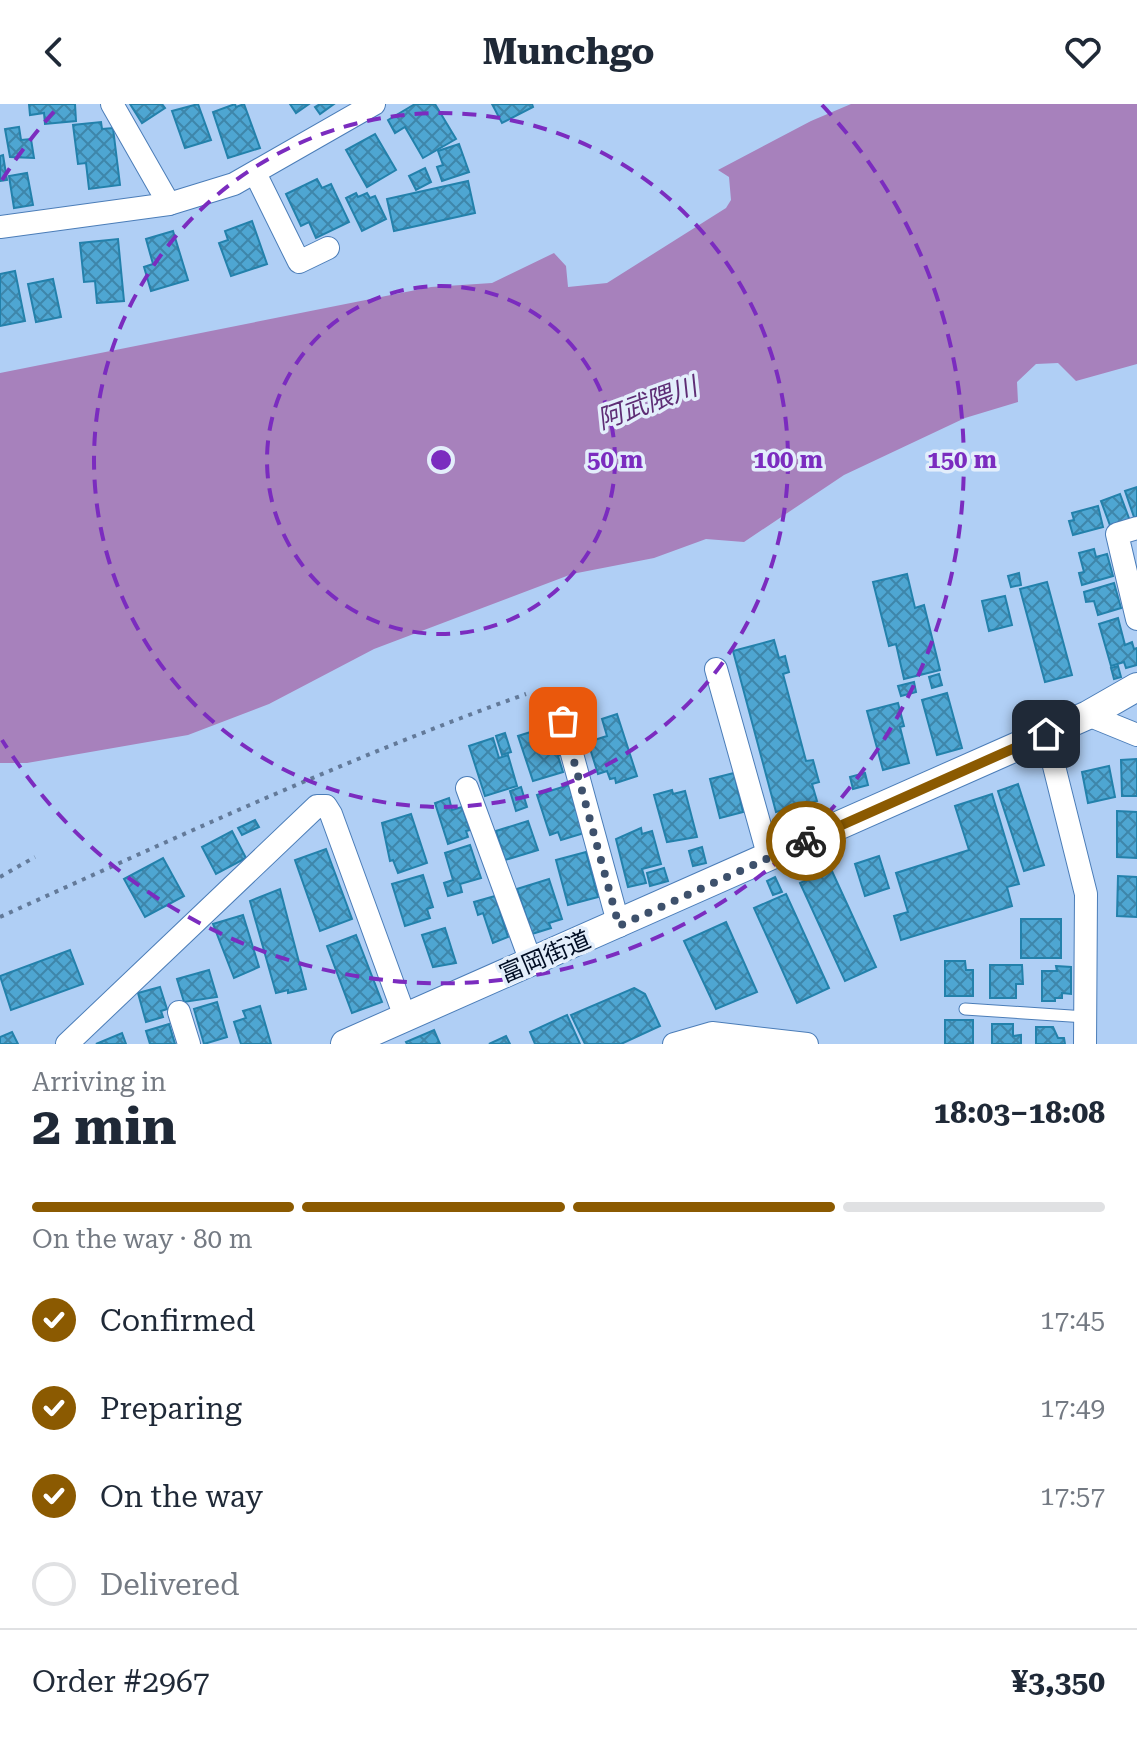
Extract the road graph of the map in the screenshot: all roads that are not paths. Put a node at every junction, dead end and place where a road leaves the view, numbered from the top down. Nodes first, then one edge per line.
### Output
1 (112, 104) edge
2 (374, 104) edge
3 (255, 173) junction
4 (169, 204) junction
5 (0, 227) edge
6 (328, 248) dead end
7 (1137, 528) edge
8 (1137, 619) edge
9 (716, 669) dead end
10 (1137, 687) edge
11 (1088, 715) junction
12 (563, 721) dead end
13 (1046, 734) junction
14 (1137, 735) edge
15 (467, 788) dead end
16 (769, 858) junction
17 (619, 926) junction
18 (531, 962) junction
19 (965, 1009) dead end
20 (179, 1012) dead end
21 (405, 1017) junction
22 (1086, 1017) junction
23 (67, 1044) edge
24 (189, 1044) edge
25 (345, 1044) edge
26 (674, 1044) edge
27 (807, 1044) edge
28 (1085, 1044) edge

1 - 4 street
2 - 3 street
3 - 4 street
3 - 6 street
4 - 5 street
7 - 8 street
9 - 16 street
10 - 11 street, 富岡街道
11 - 13 street, 富岡街道
11 - 14 street
12 - 17 street
13 - 16 street, 富岡街道
13 - 22 street
15 - 18 street
16 - 17 street, 富岡街道
17 - 18 street, 富岡街道
18 - 21 street, 富岡街道
19 - 22 lane
20 - 24 street
21 - 23 street
21 - 25 street, 富岡街道
22 - 28 street
26 - 27 street

